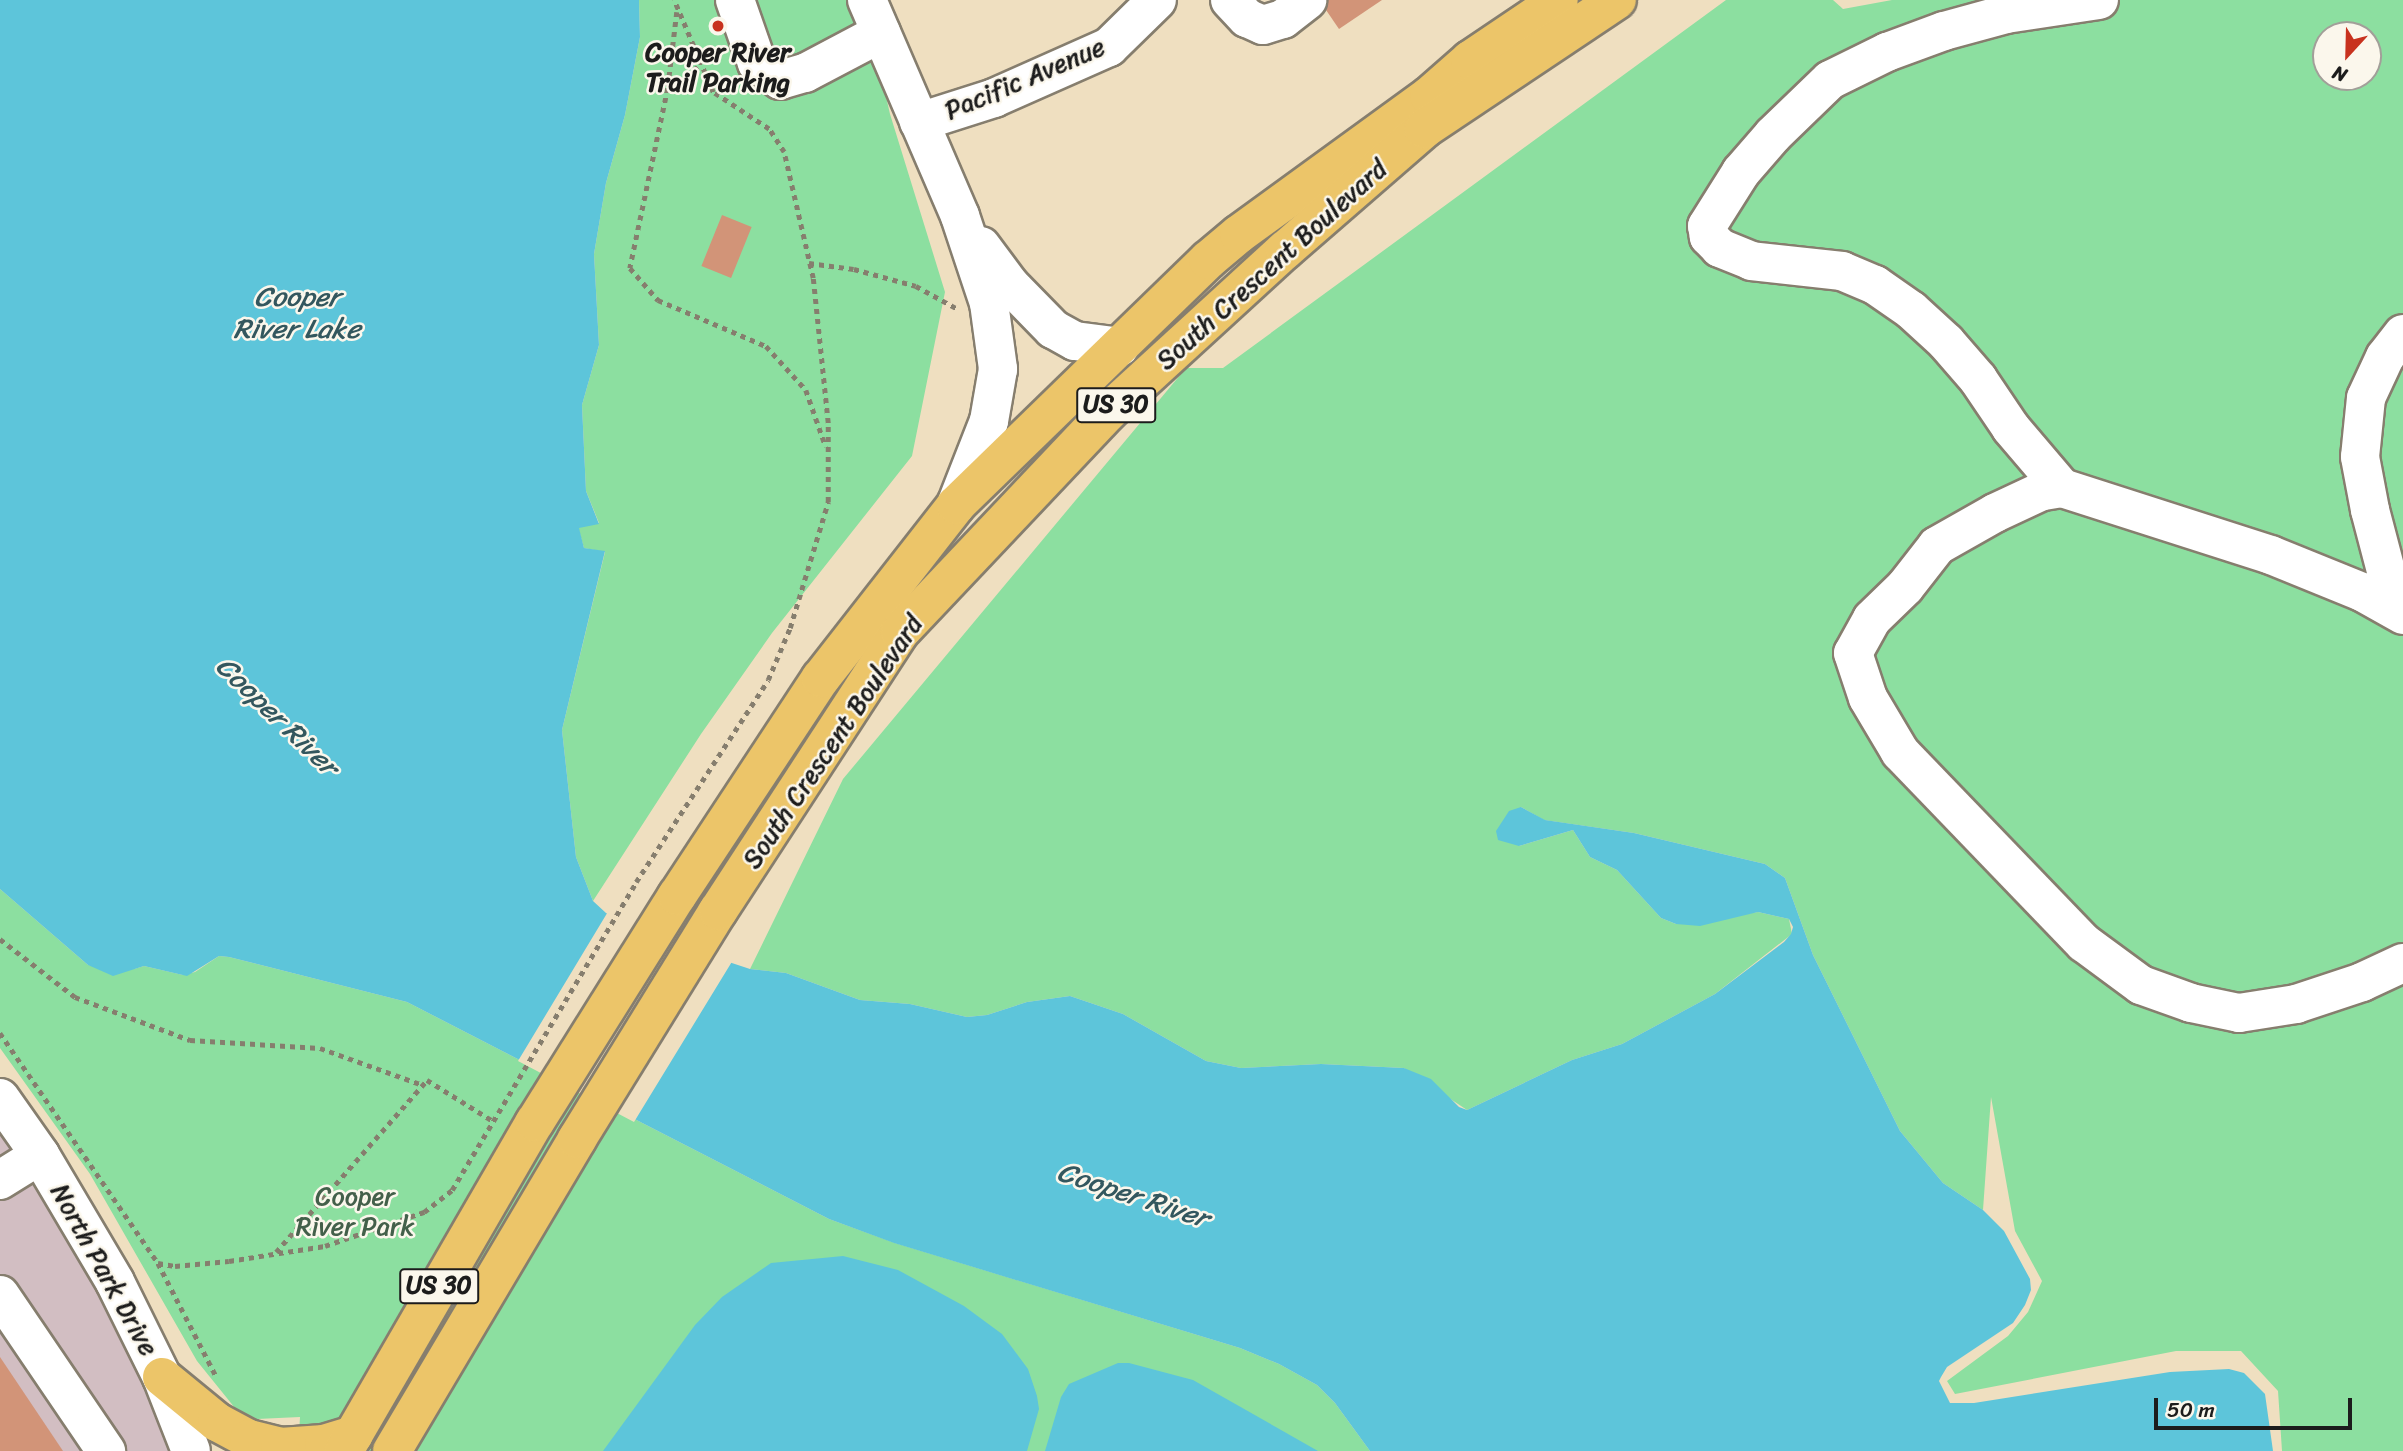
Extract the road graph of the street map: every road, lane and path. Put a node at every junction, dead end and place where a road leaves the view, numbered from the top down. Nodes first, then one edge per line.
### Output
1 (674, 0) edge
2 (735, 0) edge
3 (1157, 0) edge
4 (1230, 0) edge
5 (1307, 0) edge
6 (1559, 0) edge
7 (1617, 0) edge
8 (2099, 0) edge
9 (677, 11) junction
10 (874, 16) edge
11 (701, 65) junction
12 (668, 88) junction
13 (919, 122) junction
14 (960, 216) junction
15 (809, 263) junction
16 (959, 311) dead end
17 (2403, 334) edge
18 (1120, 346) junction
19 (827, 451) junction
20 (2062, 488) junction
21 (956, 505) junction
22 (2403, 594) edge
23 (2403, 615) edge
24 (0, 939) edge
25 (2403, 963) edge
26 (0, 1033) edge
27 (423, 1085) junction
28 (0, 1098) edge
29 (518, 1115) junction
30 (493, 1121) junction
31 (40, 1155) junction
32 (0, 1180) edge
33 (275, 1253) junction
34 (158, 1263) junction
35 (0, 1296) edge
36 (162, 1377) junction
37 (218, 1380) dead end
38 (349, 1443) edge
39 (186, 1449) edge
40 (106, 1451) edge
41 (392, 1451) edge

1 - 9 path
2 - 10 street
3 - 13 street, Pacific Avenue
4 - 5 street
6 - 18 highway, South Crescent Boulevard / US 30
7 - 41 highway, South Crescent Boulevard / US 30
8 - 20 street
9 - 11 path
9 - 12 path
10 - 13 street
11 - 12 path
11 - 15 path
12 - 19 path
13 - 14 street
14 - 18 street
14 - 21 street
15 - 16 path
15 - 19 path
17 - 22 street
18 - 21 highway, South Crescent Boulevard / US 30
19 - 29 path
20 - 23 street
20 - 25 street
21 - 29 highway, South Crescent Boulevard / US 30
24 - 27 path
26 - 34 path
27 - 30 path
27 - 33 path
28 - 31 street, North Park Drive
29 - 30 path
29 - 38 highway, South Crescent Boulevard / US 30
30 - 33 path
31 - 32 street
31 - 36 street, North Park Drive
33 - 34 path
34 - 37 path
35 - 40 street
36 - 38 highway
36 - 39 street, North Park Drive

